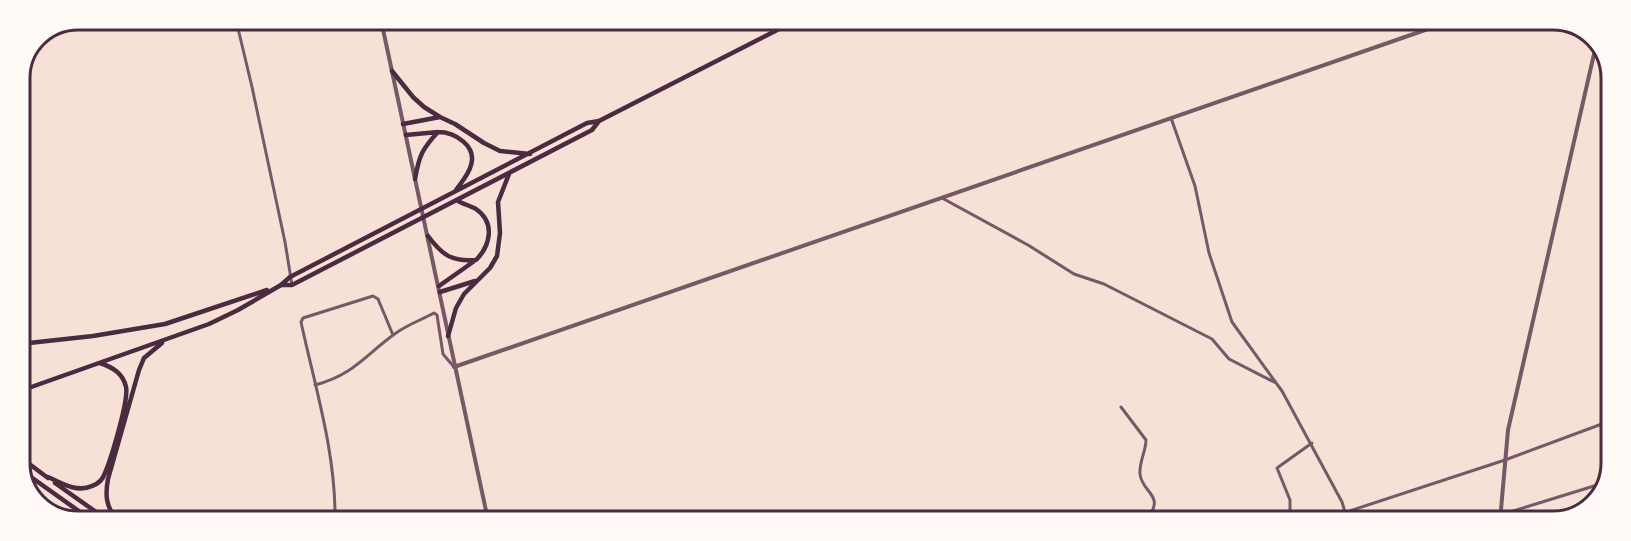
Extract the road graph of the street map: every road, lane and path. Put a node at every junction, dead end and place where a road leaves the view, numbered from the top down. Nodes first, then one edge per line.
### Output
1 (238, 30) edge
2 (383, 30) edge
3 (777, 30) edge
4 (1424, 30) edge
5 (1594, 54) edge
6 (392, 71) junction
7 (440, 117) junction
8 (1171, 118) junction
9 (599, 121) junction
10 (404, 124) junction
11 (438, 132) junction
12 (406, 135) junction
13 (530, 154) junction
14 (509, 174) junction
15 (416, 179) junction
16 (455, 192) junction
17 (941, 198) junction
18 (458, 201) junction
19 (429, 236) junction
20 (476, 260) junction
21 (290, 277) junction
22 (476, 281) junction
23 (281, 285) junction
24 (292, 285) junction
25 (275, 288) junction
26 (440, 289) junction
27 (393, 335) junction
28 (448, 336) junction
29 (165, 341) junction
30 (30, 343) edge
31 (100, 363) junction
32 (454, 367) junction
33 (1277, 384) junction
34 (315, 385) junction
35 (30, 388) edge
36 (1121, 407) dead end
37 (1601, 424) edge
38 (1312, 443) junction
39 (1505, 460) junction
40 (30, 465) edge
41 (48, 477) junction
42 (33, 479) edge
43 (1595, 486) edge
44 (79, 511) edge
45 (95, 511) edge
46 (111, 511) edge
47 (335, 511) edge
48 (486, 511) edge
49 (1152, 511) edge
50 (1290, 511) edge
51 (1345, 511) edge
52 (1348, 511) edge
53 (1500, 511) edge
54 (1516, 511) edge

1 - 21 street
2 - 6 street
3 - 9 main road
4 - 8 street
5 - 39 street
6 - 7 main road
6 - 10 street
7 - 10 main road
7 - 13 main road
8 - 17 street
8 - 33 street
9 - 13 main road
9 - 14 main road
10 - 12 street
11 - 12 main road
11 - 15 main road
11 - 16 main road
12 - 15 street
13 - 16 main road
14 - 18 main road
14 - 22 main road
15 - 19 street
16 - 21 main road
17 - 32 street
17 - 33 street
18 - 20 main road
18 - 24 main road
19 - 20 main road
19 - 26 street
20 - 26 main road
21 - 23 main road
21 - 24 street
22 - 26 main road
22 - 28 main road
23 - 24 main road
23 - 25 main road
25 - 29 main road
25 - 30 main road
26 - 28 street
27 - 32 street
27 - 34 street
27 - 34 street
28 - 32 street
29 - 31 main road
29 - 46 main road
31 - 35 main road
31 - 41 main road
32 - 48 street
33 - 38 street
34 - 47 street
36 - 49 street
37 - 39 street
38 - 50 street
38 - 51 street
39 - 52 street
39 - 53 street
40 - 41 main road
41 - 45 main road
42 - 44 main road
43 - 54 street

